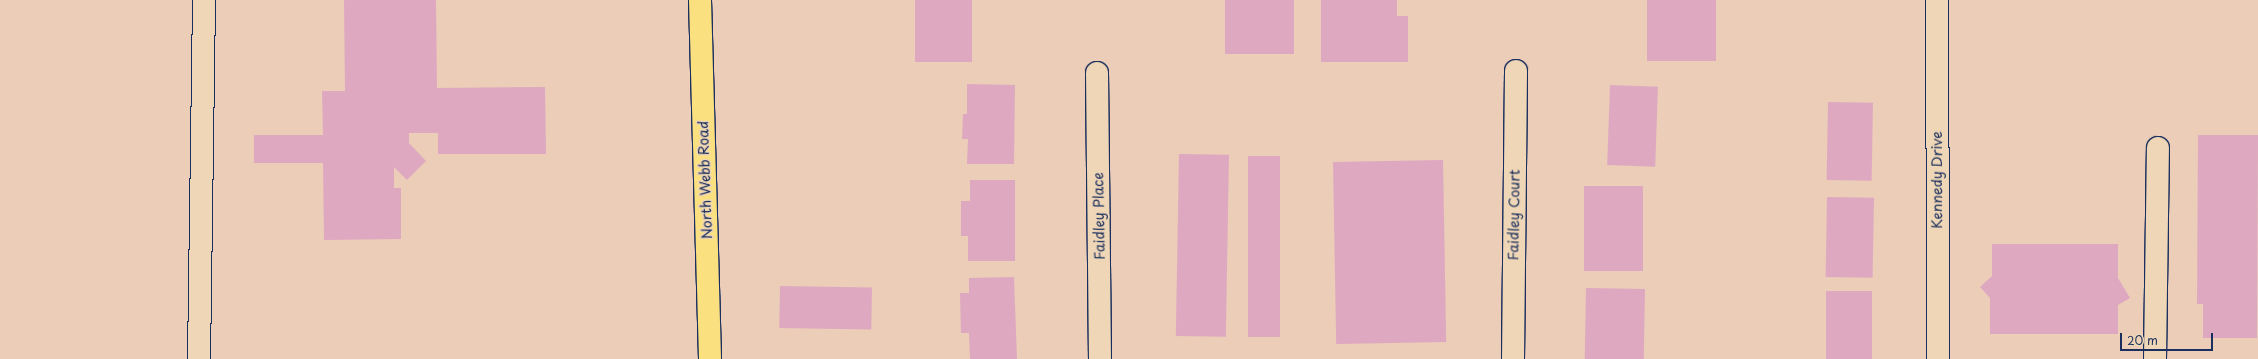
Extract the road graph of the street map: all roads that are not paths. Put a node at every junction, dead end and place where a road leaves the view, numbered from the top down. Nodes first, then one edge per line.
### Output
1 (204, 0) edge
2 (700, 0) edge
3 (1937, 0) edge
4 (1516, 71) dead end
5 (1097, 74) dead end
6 (2158, 148) dead end
7 (199, 359) edge
8 (710, 359) edge
9 (1100, 359) edge
10 (1513, 359) edge
11 (1938, 359) edge
12 (2155, 359) edge

1 - 7 street
2 - 8 main road, North Webb Road
3 - 11 street, Kennedy Drive
4 - 10 street, Faidley Court
5 - 9 street, Faidley Place
6 - 12 street

